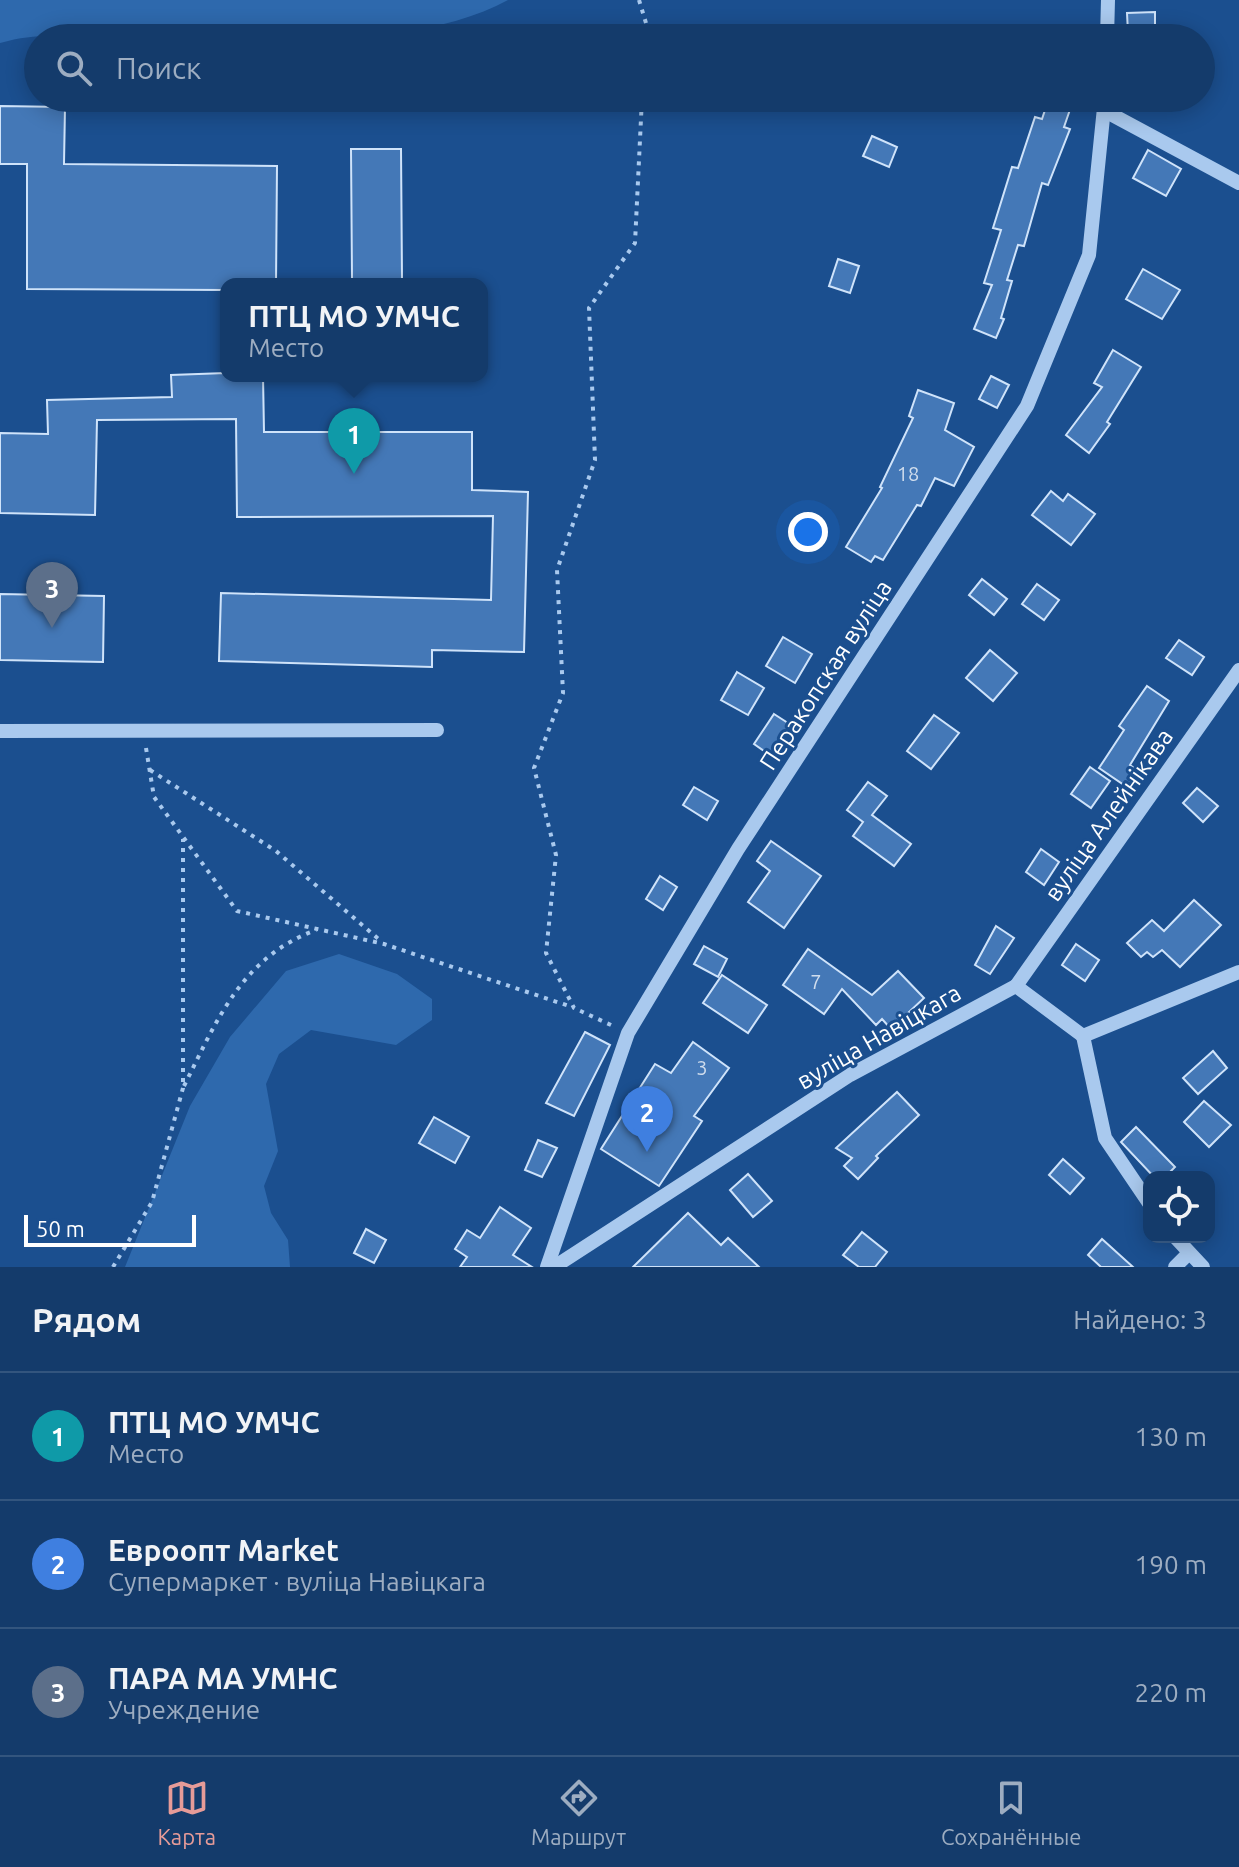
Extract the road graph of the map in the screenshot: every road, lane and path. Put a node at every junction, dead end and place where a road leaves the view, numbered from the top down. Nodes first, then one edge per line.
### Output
1 (639, 0) edge
2 (1108, 0) edge
3 (646, 24) edge
4 (1107, 24) edge
5 (641, 112) edge
6 (1104, 112) edge
7 (1117, 112) edge
8 (1239, 183) edge
9 (1239, 670) edge
10 (437, 730) dead end
11 (0, 731) edge
12 (137, 733) junction
13 (150, 770) junction
14 (183, 836) junction
15 (319, 929) junction
16 (384, 944) junction
17 (1239, 972) edge
18 (1016, 986) junction
19 (574, 1008) junction
20 (628, 1033) junction
21 (1083, 1036) junction
22 (183, 1088) junction
23 (1143, 1194) edge
24 (1180, 1243) edge
25 (1188, 1254) junction
26 (113, 1267) edge
27 (547, 1267) edge
28 (554, 1267) edge
29 (1175, 1267) edge
30 (1203, 1267) edge

1 - 3 path
2 - 4 street
5 - 19 path
6 - 20 street, Перакопская вуліца
7 - 8 street
9 - 18 street, вуліца Алейнікава
10 - 12 street
11 - 12 street
12 - 13 path
13 - 14 path
13 - 16 path
14 - 15 path
14 - 22 path
15 - 16 path
15 - 22 path
16 - 19 path
17 - 21 street
18 - 21 street
18 - 28 street, вуліца Навіцкага
19 - 20 path
20 - 27 street, Перакопская вуліца
21 - 23 street
22 - 26 path
24 - 25 street
25 - 29 street
25 - 30 street

